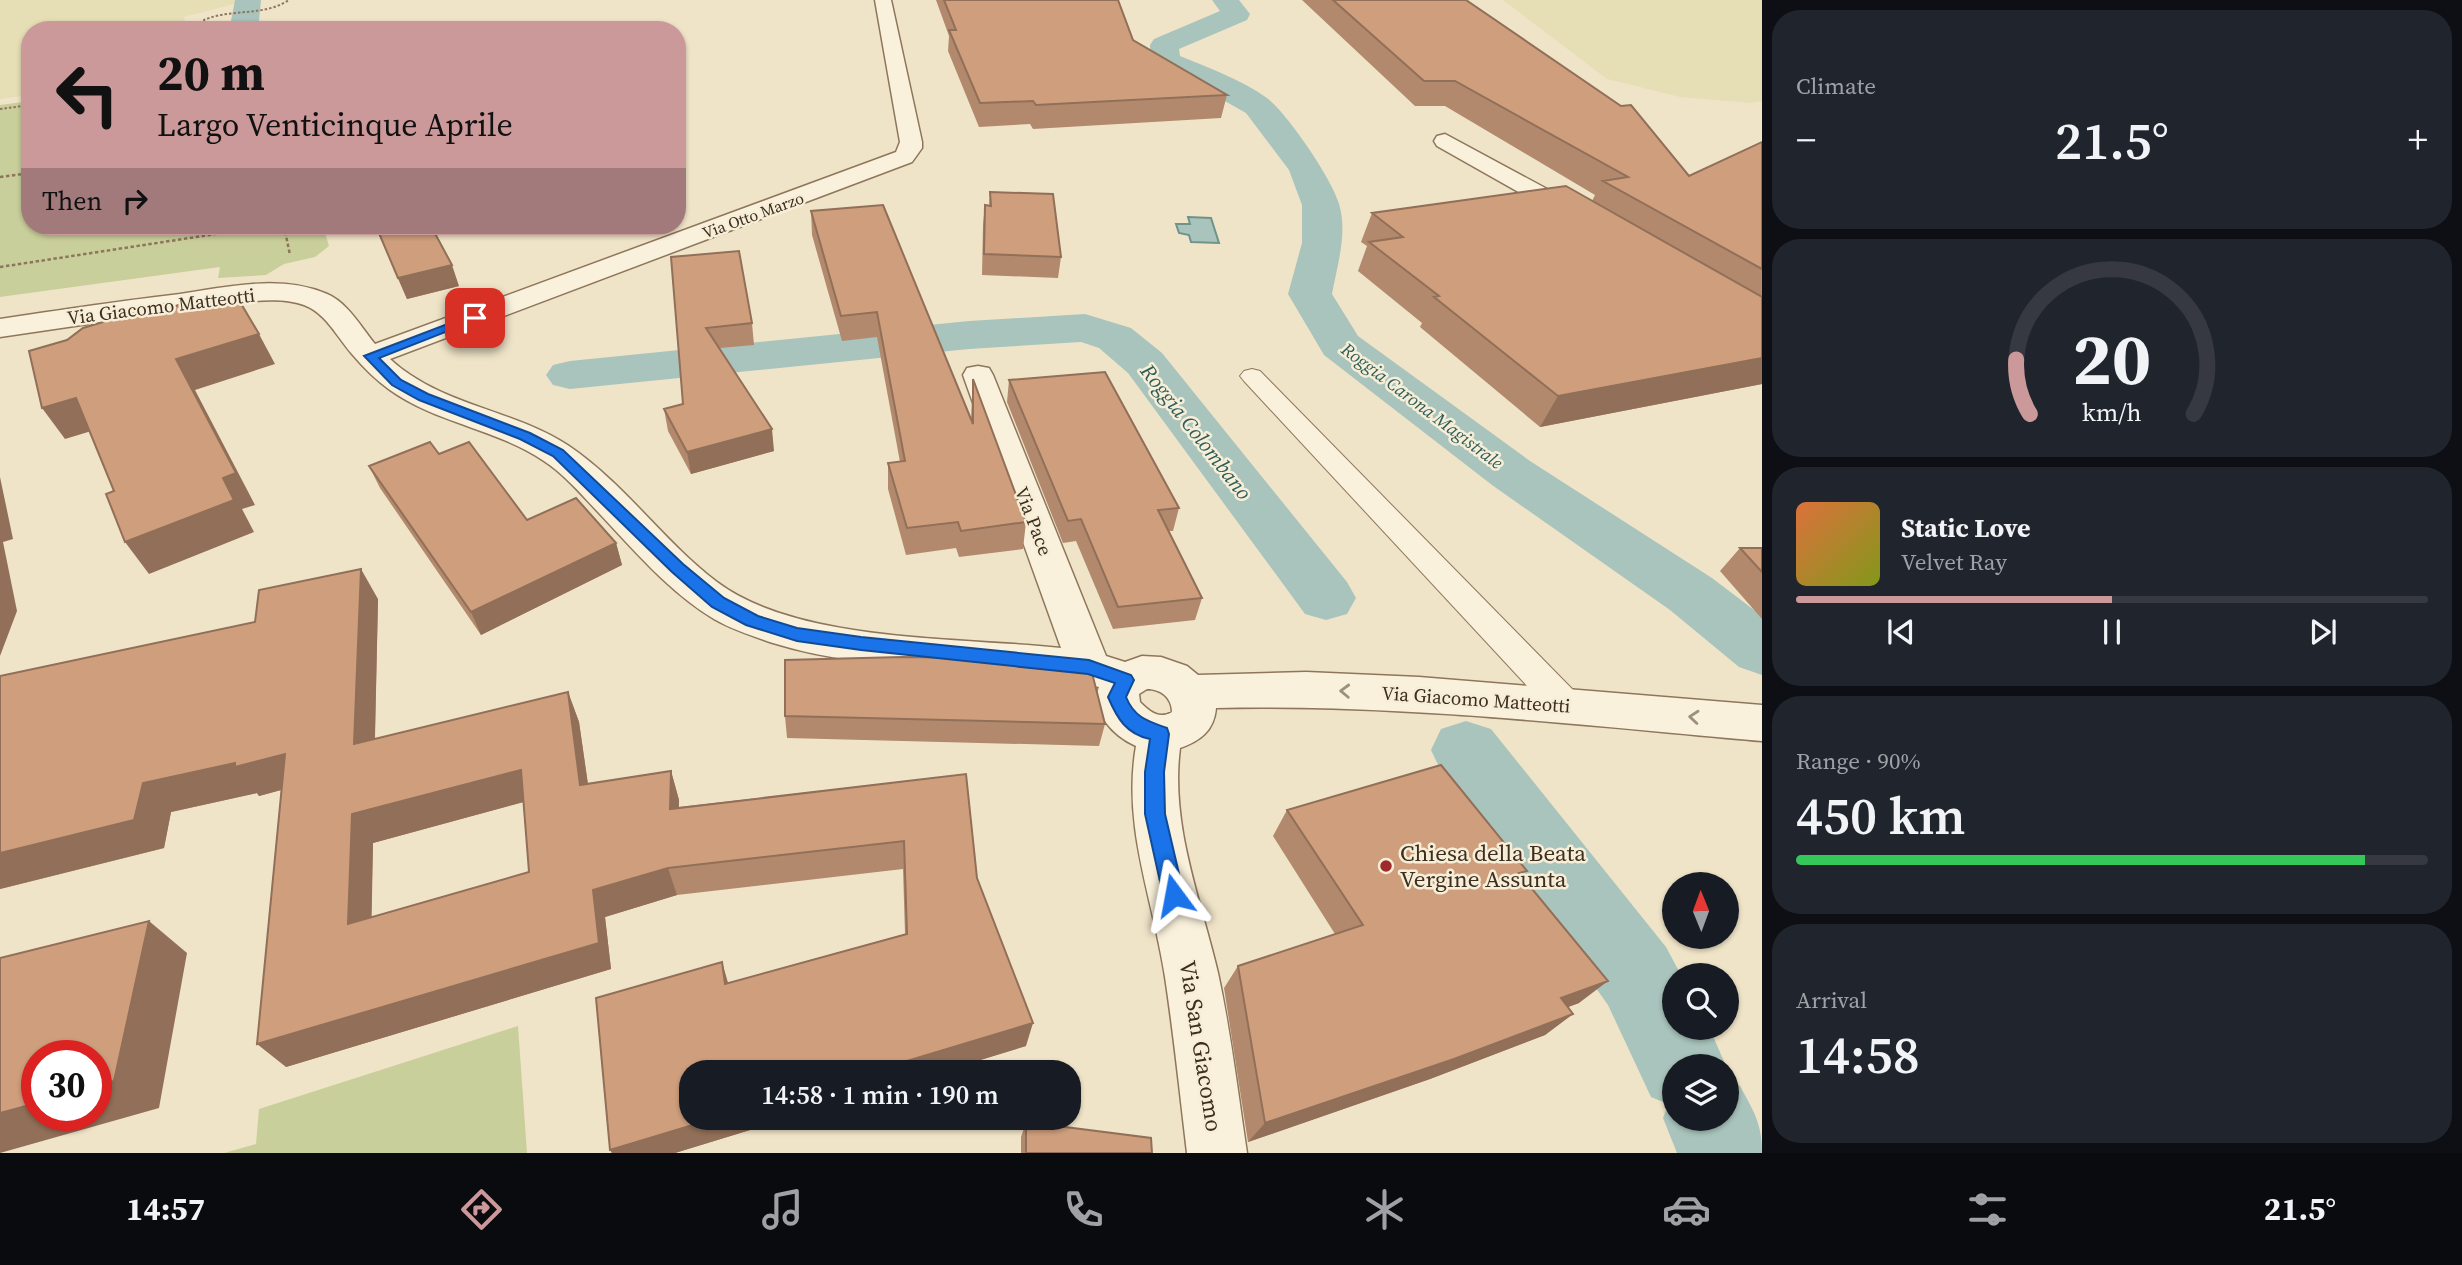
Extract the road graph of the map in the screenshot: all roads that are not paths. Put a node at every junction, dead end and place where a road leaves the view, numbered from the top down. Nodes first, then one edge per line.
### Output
1 (883, 0) edge
2 (1445, 141) dead end
3 (1593, 224) edge
4 (0, 328) edge
5 (370, 356) junction
6 (978, 375) dead end
7 (1252, 376) dead end
8 (1107, 673) junction
9 (1189, 692) junction
10 (1566, 705) junction
11 (1762, 723) edge
12 (1160, 734) junction
13 (1217, 1153) edge

1 - 5 street, Via Otto Marzo
2 - 3 street
4 - 5 street, Via Giacomo Matteotti
5 - 8 street, Via Giacomo Matteotti
6 - 8 street, Via Pace
7 - 10 lane
8 - 9 street, Via Giacomo Matteotti
8 - 12 street
10 -> 9 street, Via Giacomo Matteotti
9 - 12 street
11 -> 10 street, Via Giacomo Matteotti
12 - 13 street, Via San Giacomo

